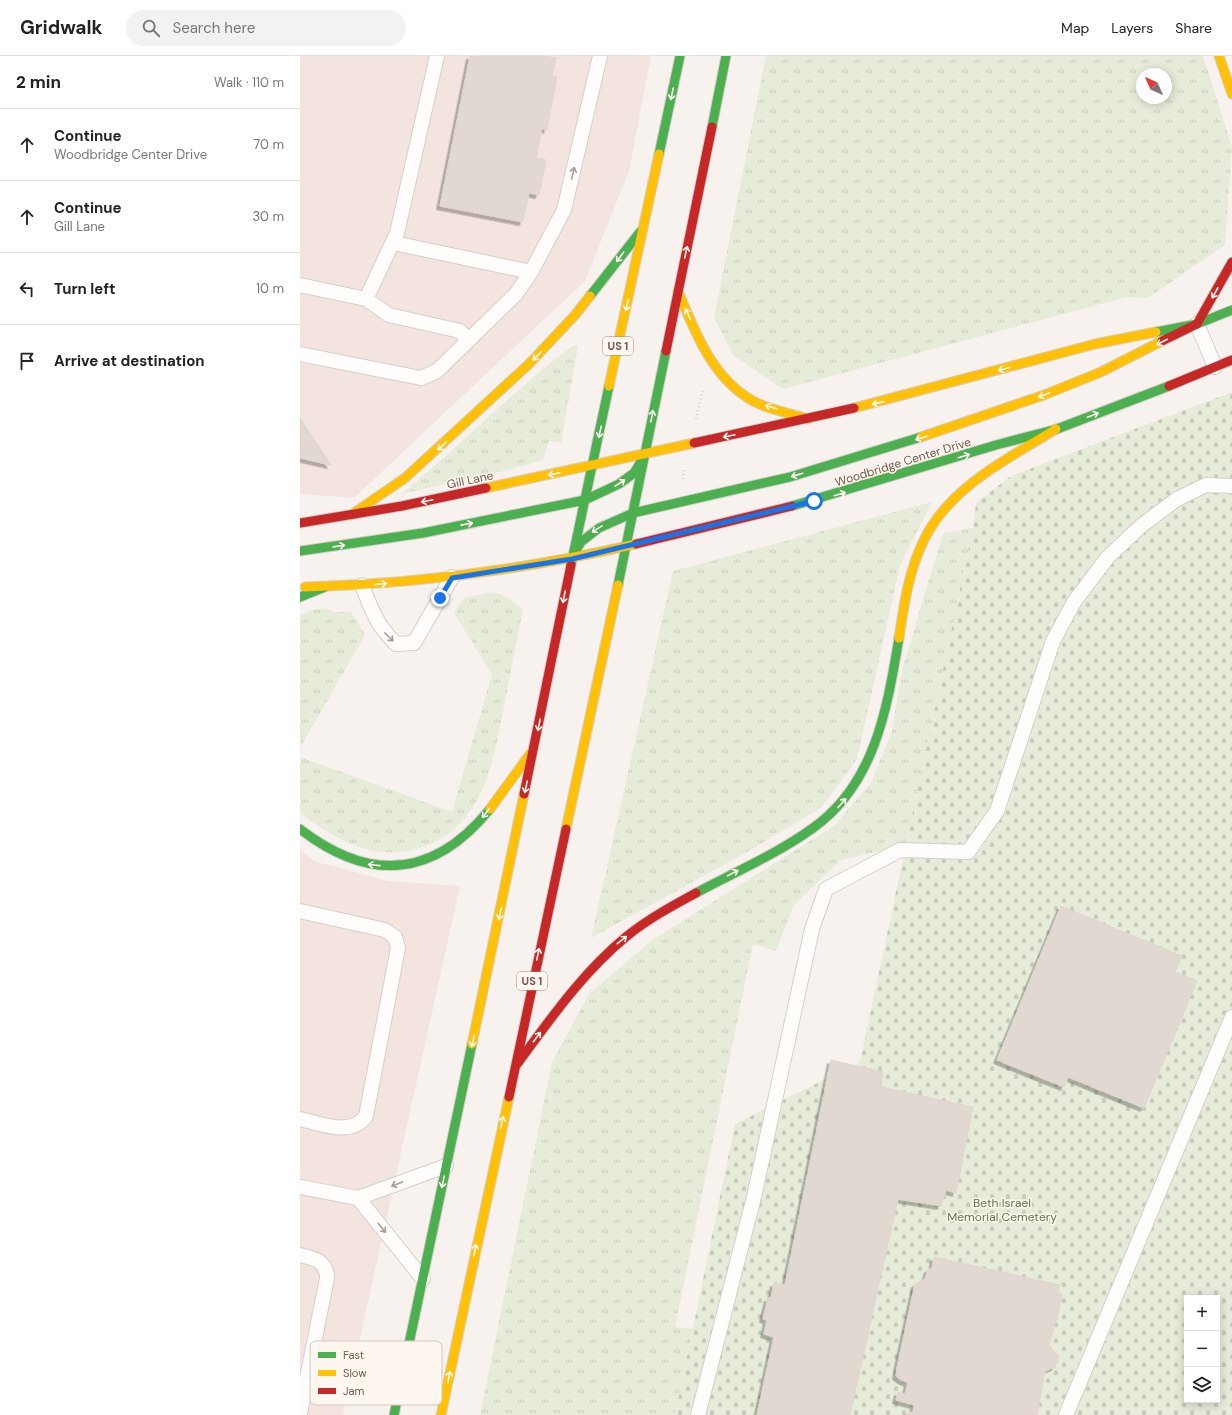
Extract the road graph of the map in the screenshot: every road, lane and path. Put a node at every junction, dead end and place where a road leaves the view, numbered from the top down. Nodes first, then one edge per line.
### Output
1 (437, 56) edge
2 (600, 56) edge
3 (680, 56) edge
4 (726, 56) edge
5 (1219, 56) edge
6 (733, 69) dead end
7 (1232, 94) edge
8 (714, 116) junction
9 (644, 226) junction
10 (394, 243) junction
11 (1232, 262) edge
12 (531, 272) junction
13 (300, 285) edge
14 (678, 291) junction
15 (366, 299) junction
16 (1232, 310) edge
17 (1197, 324) junction
18 (468, 340) junction
19 (300, 354) edge
20 (1232, 360) edge
21 (1215, 367) junction
22 (704, 385) dead end
23 (696, 418) dead end
24 (808, 419) junction
25 (1056, 429) junction
26 (644, 454) junction
27 (687, 461) dead end
28 (592, 466) junction
29 (682, 482) dead end
30 (1232, 486) edge
31 (585, 500) junction
32 (633, 513) junction
33 (351, 516) junction
34 (300, 522) edge
35 (625, 547) junction
36 (300, 551) edge
37 (572, 559) junction
38 (452, 578) junction
39 (362, 585) junction
40 (300, 587) edge
41 (325, 587) junction
42 (300, 598) edge
43 (534, 748) junction
44 (300, 829) edge
45 (300, 911) edge
46 (1232, 1017) edge
47 (513, 1068) junction
48 (300, 1120) edge
49 (446, 1166) junction
50 (300, 1187) edge
51 (358, 1198) junction
52 (300, 1256) edge
53 (423, 1279) junction
54 (315, 1341) edge
55 (410, 1341) edge
56 (310, 1364) edge
57 (396, 1405) edge
58 (300, 1413) edge
59 (394, 1415) edge
60 (441, 1415) edge
61 (698, 1415) edge
62 (1066, 1415) edge

1 - 10 lane
12 -> 2 lane
3 -> 9 main road, US 1
4 - 8 main road, US 1
5 - 7 main road
6 - 8 main road
14 -> 8 main road, US 1
9 -> 28 main road, US 1
9 -> 33 main road
10 - 12 lane
10 - 15 lane
11 -> 17 main road
12 - 18 lane
13 - 15 lane
24 -> 14 main road
26 -> 14 main road, US 1
15 - 18 lane
16 - 17 main road
17 - 21 lane
17 -> 24 main road
17 -> 32 main road
18 - 19 lane
20 - 21 main road, Woodbridge Center Drive
25 -> 21 main road, Woodbridge Center Drive
22 - 23 path
24 -> 26 main road
35 -> 25 main road, Woodbridge Center Drive
47 -> 25 main road
26 - 28 main road, Gill Lane
31 -> 26 main road
26 - 32 main road, US 1
27 - 29 path
28 - 31 main road, US 1
28 -> 33 main road, Gill Lane
30 - 61 lane
36 -> 31 main road
31 - 37 main road, US 1
32 - 35 main road, US 1
32 -> 37 main road
33 - 34 main road, Gill Lane
35 - 37 main road, Woodbridge Center Drive
47 -> 35 main road, US 1
37 - 38 main road
37 -> 43 main road, US 1
39 -> 38 main road
39 -> 38 lane
39 - 41 main road
40 - 41 main road
41 - 42 main road
43 -> 44 main road
43 -> 49 main road, US 1
45 - 48 lane
46 - 62 lane
60 -> 47 main road, US 1
49 -> 51 lane
49 -> 53 main road, US 1
50 - 51 lane
51 -> 53 lane
52 - 54 lane
53 - 55 main road, US 1
56 - 58 lane
57 - 59 main road, US 1

